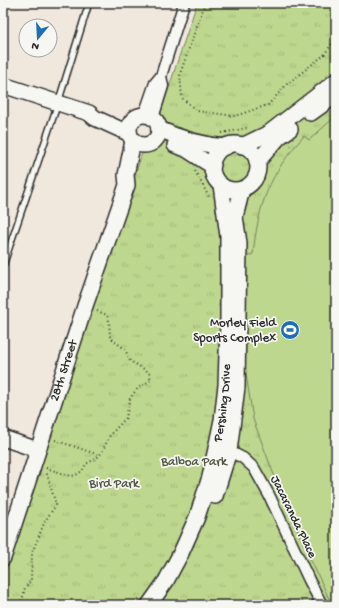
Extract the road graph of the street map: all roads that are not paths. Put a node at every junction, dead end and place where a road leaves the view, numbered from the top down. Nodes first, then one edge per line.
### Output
1 (90, 3) edge
2 (184, 3) edge
3 (336, 81) edge
4 (3, 85) edge
5 (336, 95) edge
6 (58, 103) junction
7 (144, 130) junction
8 (242, 146) junction
9 (226, 147) junction
10 (257, 162) junction
11 (213, 166) junction
12 (221, 185) junction
13 (242, 189) junction
14 (3, 266) edge
15 (228, 322) junction
16 (3, 438) edge
17 (38, 450) junction
18 (228, 451) junction
19 (3, 558) edge
20 (149, 605) edge
21 (158, 605) edge
22 (322, 605) edge

1 - 6 lane
2 - 7 street, 28th Street
3 - 8 main road
4 - 6 main road
5 - 10 main road
6 - 7 main road
6 - 14 lane
7 - 9 main road
7 - 11 main road
7 - 17 main road, 28th Street
8 - 9 main road
8 - 10 main road
9 - 11 main road
10 - 13 main road
11 - 12 main road
12 - 13 main road
12 - 15 main road, Pershing Drive
13 - 18 main road, Pershing Drive
15 - 18 main road
15 - 20 main road, Pershing Drive
16 - 17 main road
17 - 19 main road, 28th Street
18 - 21 main road, Pershing Drive
18 - 22 street, Jacaranda Place

